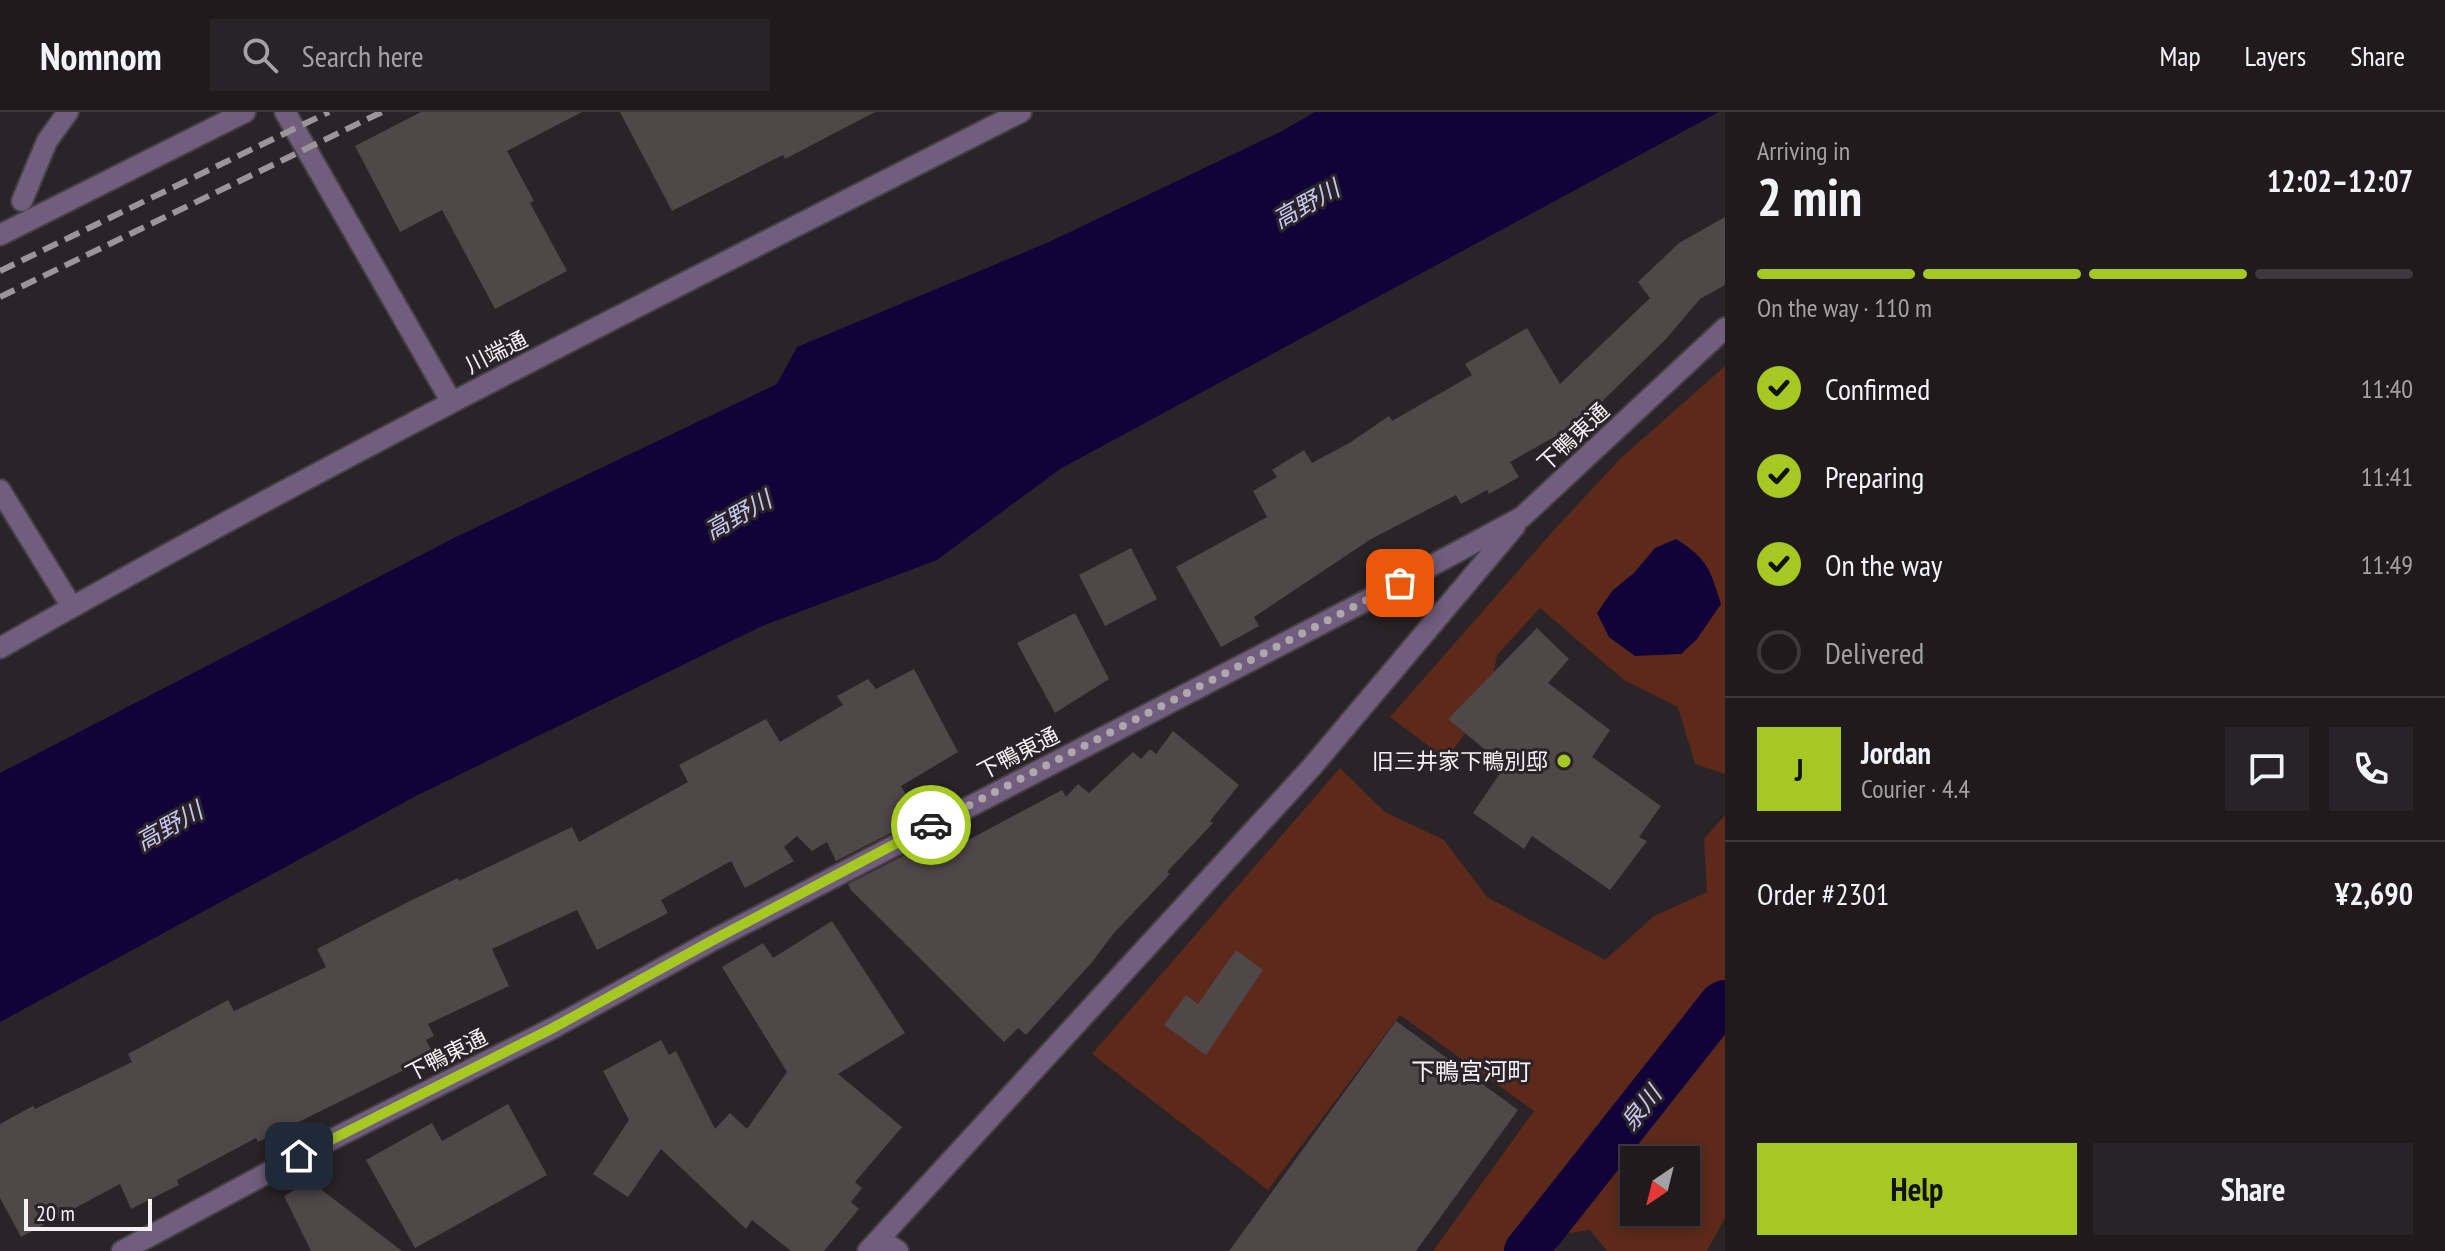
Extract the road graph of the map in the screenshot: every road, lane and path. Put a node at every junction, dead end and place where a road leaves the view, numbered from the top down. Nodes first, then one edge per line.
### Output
1 (68, 112) edge
2 (245, 112) edge
3 (285, 112) edge
4 (1021, 112) edge
5 (22, 201) dead end
6 (0, 235) edge
7 (1725, 328) edge
8 (451, 401) junction
9 (0, 490) edge
10 (1522, 517) junction
11 (72, 607) junction
12 (0, 648) edge
13 (874, 1245) edge
14 (122, 1251) edge
15 (898, 1251) edge

1 - 5 street
2 - 6 street
3 - 8 street
4 - 8 street, 川端通
7 - 10 street, 下鴨東通
8 - 11 street, 川端通
9 - 11 street
10 - 13 street
10 - 14 street, 下鴨東通
11 - 12 street, 川端通
13 - 15 street

